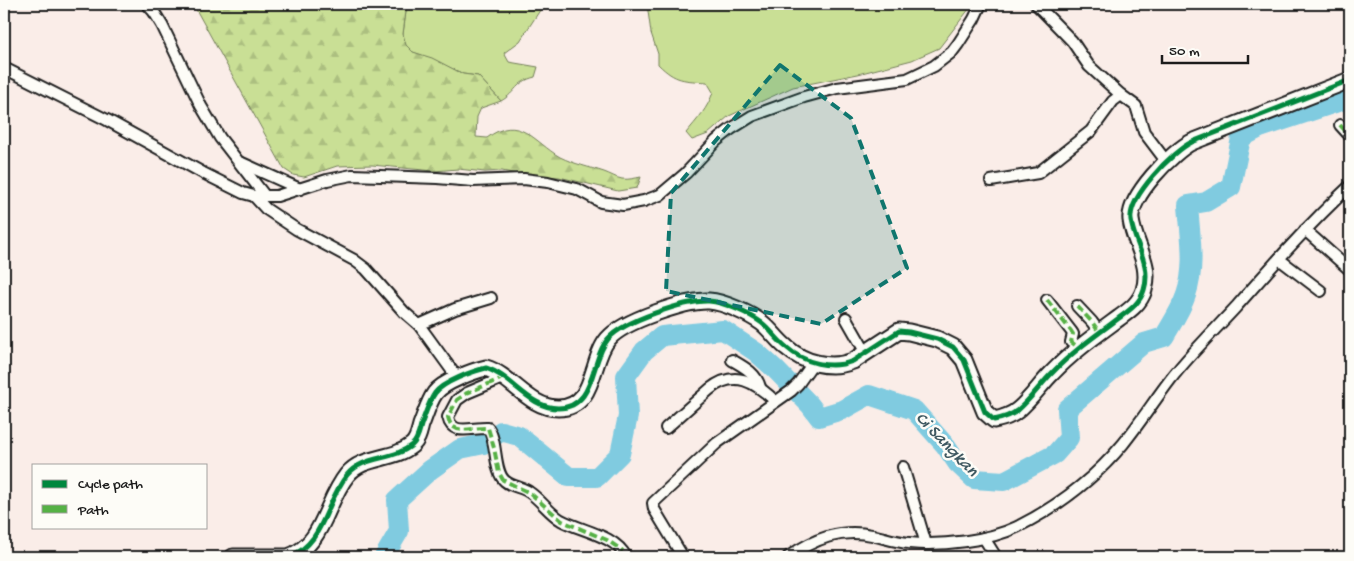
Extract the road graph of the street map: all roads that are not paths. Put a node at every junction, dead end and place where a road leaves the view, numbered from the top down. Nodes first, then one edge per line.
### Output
1 (148, 4) edge
2 (981, 4) edge
3 (1036, 4) edge
4 (4, 68) edge
5 (1350, 80) edge
6 (1121, 95) junction
7 (1340, 125) dead end
8 (1350, 136) edge
9 (1163, 156) junction
10 (241, 163) junction
11 (991, 181) dead end
12 (1350, 186) edge
13 (300, 189) junction
14 (254, 196) junction
15 (265, 196) junction
16 (1305, 230) junction
17 (1279, 258) junction
18 (1350, 270) edge
19 (1321, 292) dead end
20 (491, 298) dead end
21 (1047, 300) dead end
22 (1077, 306) dead end
23 (846, 318) dead end
24 (419, 325) junction
25 (1096, 328) junction
26 (1075, 345) junction
27 (862, 346) junction
28 (732, 360) dead end
29 (813, 363) junction
30 (457, 375) junction
31 (505, 377) junction
32 (760, 387) junction
33 (775, 401) junction
34 (666, 428) dead end
35 (903, 467) dead end
36 (984, 538) junction
37 (926, 544) junction
38 (992, 556) edge
39 (233, 557) edge
40 (626, 557) edge
41 (683, 557) edge
42 (788, 557) edge

1 - 10 street
2 - 13 street
3 - 6 street
4 - 14 street
5 - 9 street
6 - 9 street
6 - 11 street
7 - 8 street
9 - 25 street
10 - 13 street
10 - 15 street
12 - 16 street
13 - 15 street
14 - 15 street
14 - 24 street
16 - 17 street
16 - 18 street
17 - 19 street
17 - 36 street
20 - 24 street
21 - 26 street
22 - 25 street
23 - 27 street
24 - 30 street
25 - 26 street
26 - 27 street
27 - 29 street
28 - 32 street
29 - 31 street
29 - 33 street
30 - 31 street
30 - 39 street
31 - 40 street
32 - 33 street
32 - 34 street
33 - 41 street
35 - 37 street
36 - 37 street
36 - 38 street
37 - 42 street

